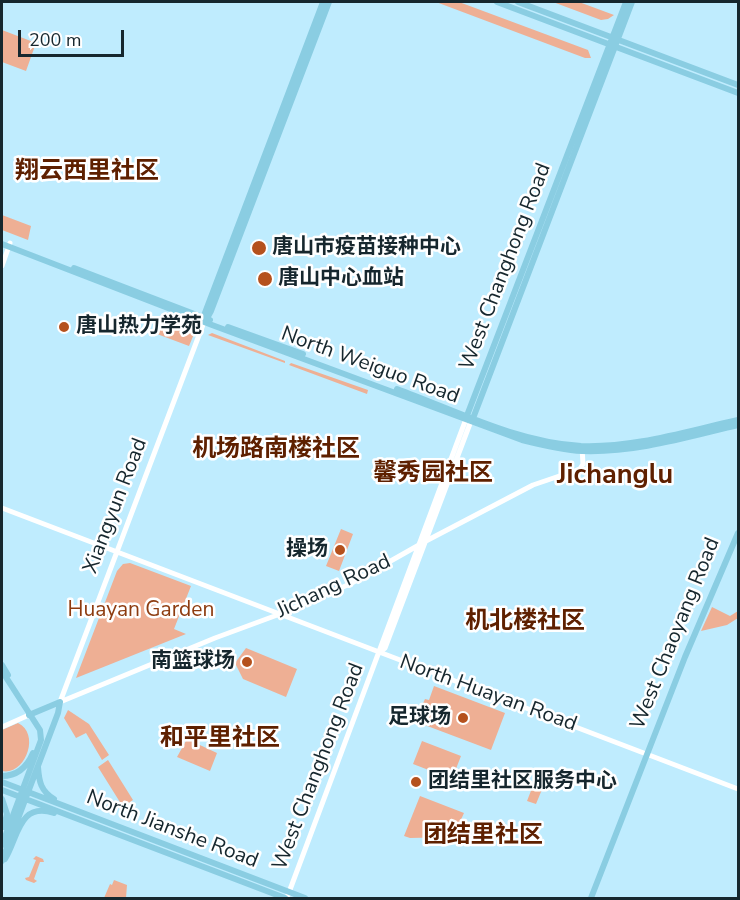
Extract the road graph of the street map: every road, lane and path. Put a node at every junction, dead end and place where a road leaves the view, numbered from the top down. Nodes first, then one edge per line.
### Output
1 (322, 2) edge
2 (328, 2) edge
3 (497, 2) edge
4 (518, 2) edge
5 (626, 2) edge
6 (632, 2) edge
7 (613, 42) junction
8 (738, 85) edge
9 (738, 93) edge
10 (2, 242) edge
11 (10, 245) junction
12 (2, 266) edge
13 (205, 319) junction
14 (469, 418) junction
15 (738, 420) edge
16 (738, 425) edge
17 (582, 448) junction
18 (2, 508) edge
19 (738, 527) edge
20 (738, 533) edge
21 (426, 541) junction
22 (419, 545) junction
23 (116, 551) junction
24 (280, 614) junction
25 (380, 653) junction
26 (2, 664) edge
27 (2, 671) edge
28 (60, 702) junction
29 (52, 705) junction
30 (58, 713) junction
31 (31, 716) junction
32 (657, 725) junction
33 (2, 727) edge
34 (40, 730) junction
35 (647, 753) junction
36 (38, 764) junction
37 (2, 776) edge
38 (2, 782) edge
39 (738, 789) edge
40 (2, 790) edge
41 (23, 794) junction
42 (2, 799) edge
43 (96, 818) junction
44 (98, 826) junction
45 (2, 834) edge
46 (2, 845) edge
47 (2, 863) edge
48 (287, 896) edge
49 (305, 898) edge
50 (591, 898) edge

1 - 13 main road, Xiangyun Road
2 - 13 main road, Xiangyun Road
3 - 7 main road
4 - 7 main road
5 - 7 main road, West Changhong Road
6 - 7 main road, West Changhong Road
7 - 8 main road
7 - 9 main road
7 - 14 main road, West Changhong Road
10 - 11 main road, North Weiguo Road
11 - 12 street
11 - 13 main road, North Weiguo Road
13 - 14 main road, North Weiguo Road
13 - 23 street, Xiangyun Road
14 - 17 main road, North Weiguo Road
14 - 21 street, West Changhong Road
14 - 22 street, West Changhong Road
15 - 17 main road, North Weiguo Road
16 - 17 main road, North Weiguo Road
17 - 21 street, Jichang Road
18 - 23 street, North Huayan Road
19 - 32 main road, West Chaoyang Road
20 - 32 main road, West Chaoyang Road
21 - 22 street, Jichang Road
21 - 25 street, West Changhong Road
22 - 24 street, Jichang Road
22 - 25 street, West Changhong Road
23 - 24 street, North Huayan Road
23 - 28 street, Xiangyun Road
24 - 25 street, North Huayan Road
24 - 28 street, Jichang Road
25 - 35 street, North Huayan Road
25 - 48 street, West Changhong Road
26 - 31 main road
27 - 31 main road
28 - 29 main road
28 - 30 main road
29 - 30 main road
29 - 31 main road
30 - 36 main road
31 - 33 street
31 - 34 main road
32 - 35 main road, West Chaoyang Road
34 - 37 main road
34 - 41 main road
35 - 39 street, North Huayan Road
35 - 50 main road, West Chaoyang Road
36 - 41 main road
36 - 43 main road
38 - 41 main road
40 - 41 main road
41 - 43 main road, North Jianshe Road
41 - 44 main road, North Jianshe Road
41 - 46 main road
41 - 47 main road
42 - 45 main road
43 - 48 main road, North Jianshe Road
44 - 47 main road
44 - 48 main road, North Jianshe Road
48 - 49 main road, North Jianshe Road

